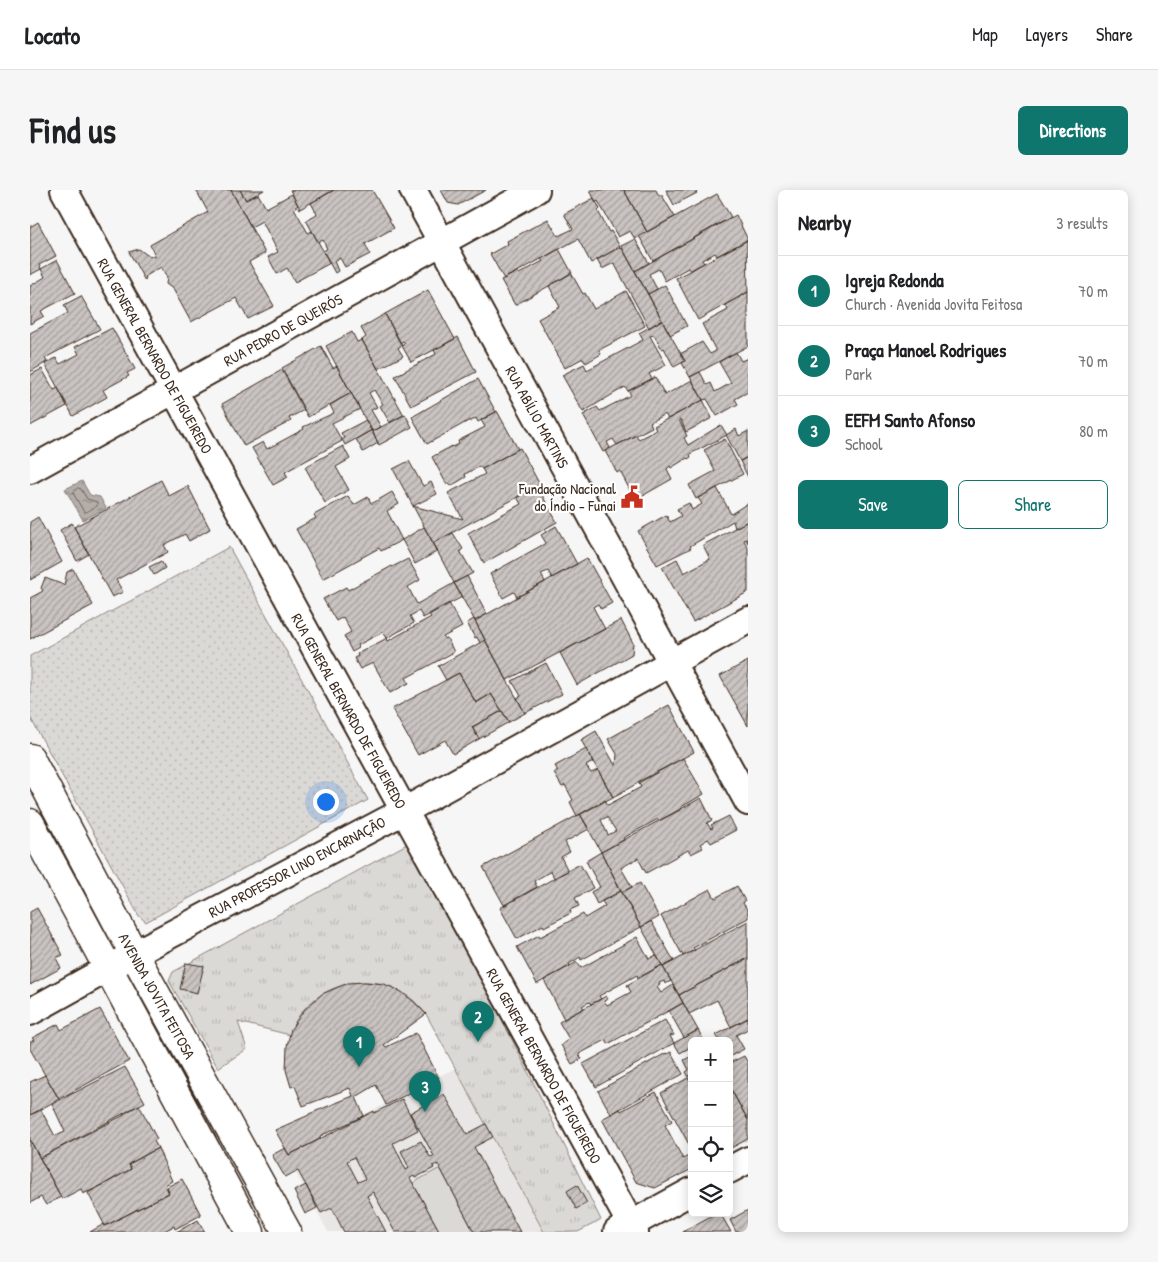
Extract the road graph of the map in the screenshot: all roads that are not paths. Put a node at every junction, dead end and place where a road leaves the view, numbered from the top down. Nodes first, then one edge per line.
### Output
1 (64, 190) edge
2 (413, 190) edge
3 (536, 190) edge
4 (441, 242) junction
5 (174, 391) junction
6 (30, 470) edge
7 (748, 620) edge
8 (671, 662) junction
9 (30, 758) edge
10 (748, 802) edge
11 (404, 811) junction
12 (30, 823) edge
13 (134, 954) junction
14 (108, 969) junction
15 (30, 1012) edge
16 (748, 1160) edge
17 (733, 1168) edge
18 (688, 1193) edge
19 (628, 1229) edge
20 (250, 1232) edge
21 (287, 1232) edge

1 - 5 street, RUA GENERAL BERNARDO DE FIGUEIREDO
2 - 4 street, RUA ABÍLIO MARTINS
3 - 4 street, RUA PEDRO DE QUEIRÓS
4 - 5 street, RUA PEDRO DE QUEIRÓS
4 - 8 street, RUA ABÍLIO MARTINS
5 - 6 street, RUA PEDRO DE QUEIRÓS
5 - 11 street, RUA GENERAL BERNARDO DE FIGUEIREDO
7 - 8 street, RUA PROFESSOR LINO ENCARNAÇÃO
8 - 10 street, RUA ABÍLIO MARTINS
8 - 11 street, RUA PROFESSOR LINO ENCARNAÇÃO
9 - 13 main road, AVENIDA JOVITA FEITOSA
11 - 13 street, RUA PROFESSOR LINO ENCARNAÇÃO
11 - 19 street, RUA GENERAL BERNARDO DE FIGUEIREDO
12 - 14 main road, AVENIDA JOVITA FEITOSA
13 - 14 street, RUA PROFESSOR LINO ENCARNAÇÃO
13 - 21 main road, AVENIDA JOVITA FEITOSA
14 - 15 street, RUA PROFESSOR LINO ENCARNAÇÃO
14 - 20 main road, AVENIDA JOVITA FEITOSA
16 - 17 street
18 - 19 street

